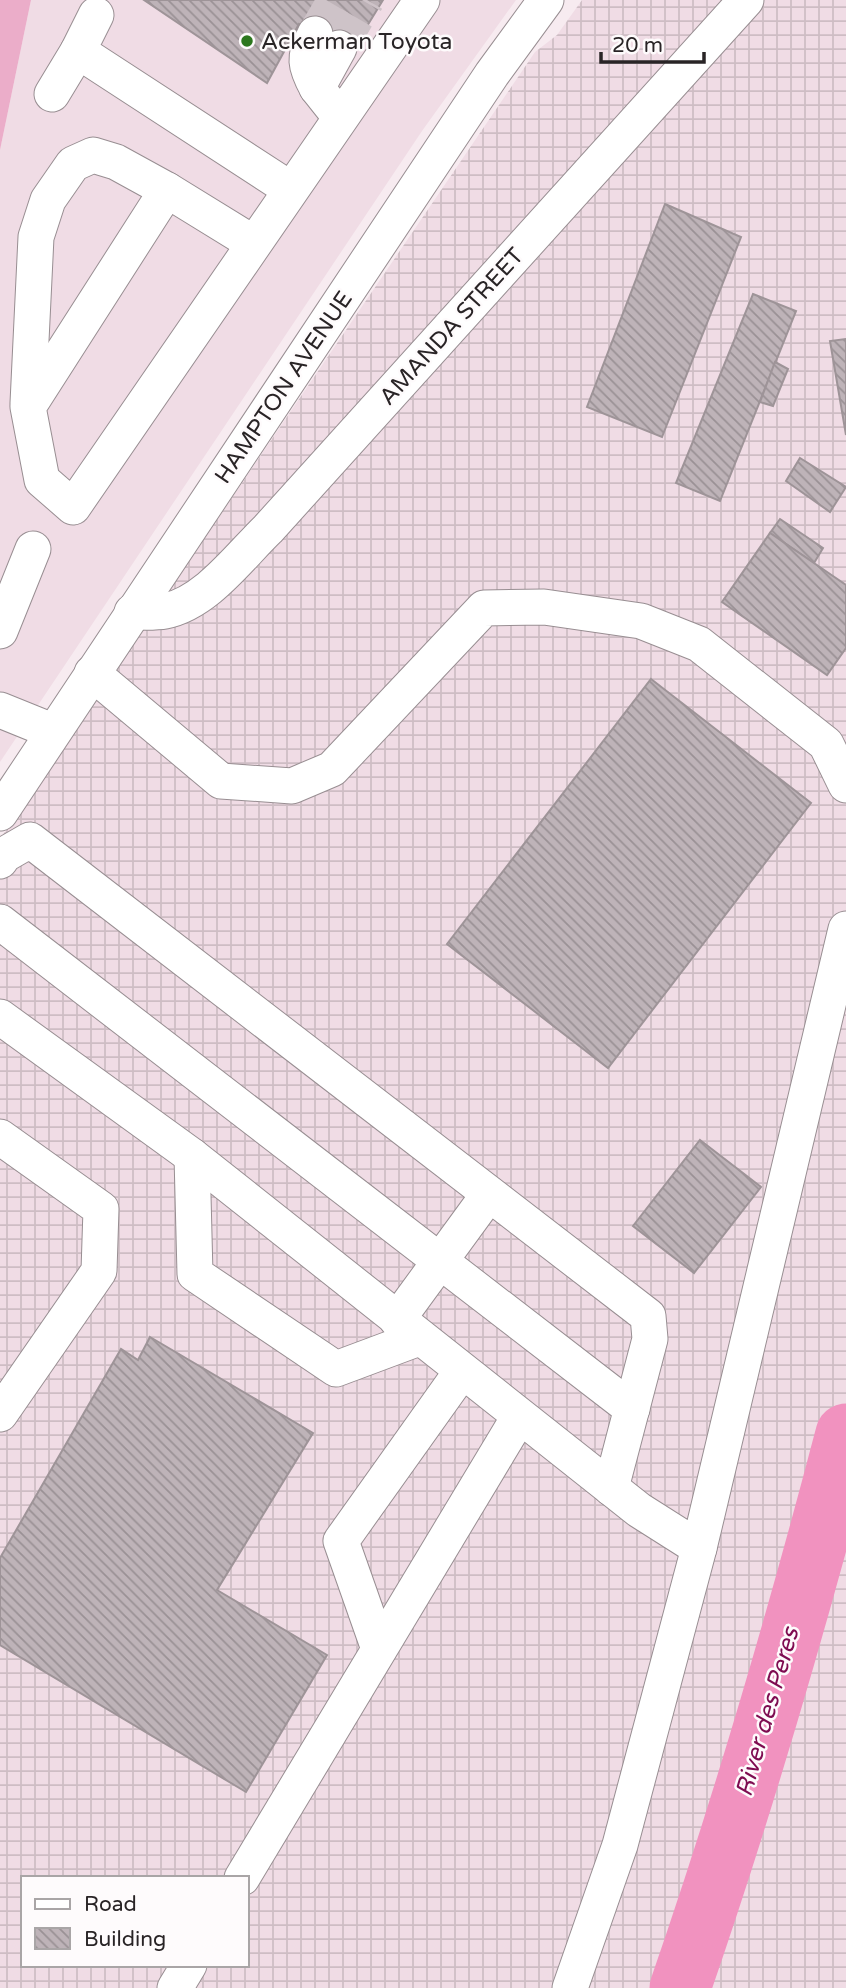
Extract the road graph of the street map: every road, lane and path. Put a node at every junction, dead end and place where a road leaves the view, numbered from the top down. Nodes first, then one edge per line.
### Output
1 (422, 0) edge
2 (746, 0) edge
3 (533, 4) edge
4 (96, 15) dead end
5 (327, 41) tunnel mouth
6 (78, 51) junction
7 (52, 94) dead end
8 (340, 117) junction
9 (290, 189) junction
10 (167, 190) junction
11 (253, 243) junction
12 (28, 407) junction
13 (33, 549) dead end
14 (132, 612) junction
15 (0, 631) edge
16 (92, 673) junction
17 (0, 710) edge
18 (52, 731) junction
19 (846, 785) edge
20 (0, 813) edge
21 (0, 861) edge
22 (0, 922) edge
23 (846, 929) edge
24 (0, 1017) edge
25 (0, 1138) edge
26 (192, 1156) junction
27 (489, 1194) junction
28 (440, 1261) junction
29 (408, 1329) junction
30 (461, 1371) junction
31 (632, 1409) junction
32 (0, 1414) edge
33 (519, 1417) junction
34 (611, 1489) junction
35 (699, 1548) junction
36 (379, 1649) junction
37 (243, 1876) edge
38 (188, 1967) edge
39 (175, 1988) edge
40 (570, 1988) edge

1 - 8 street
2 - 14 street, AMANDA STREET
3 - 14 street, HAMPTON AVENUE
4 - 6 street
5 - 8 street
6 - 7 street
6 - 9 street
8 - 9 street
9 - 11 street
10 - 11 street
10 - 12 street
10 - 12 street
11 - 12 street
13 - 15 street
14 - 16 street, HAMPTON AVENUE
16 - 18 street, HAMPTON AVENUE
16 - 19 street
17 - 18 street
18 - 20 street, HAMPTON AVENUE
21 - 27 street
22 - 28 street
23 - 35 street
24 - 26 street
25 - 32 street
26 - 29 street
26 - 29 street
27 - 28 street
27 - 31 street
28 - 29 street
28 - 31 street
29 - 30 street
30 - 33 street
30 - 36 street
31 - 34 street
33 - 34 street
33 - 36 street
34 - 35 street
35 - 40 street
36 - 37 street
38 - 39 street

